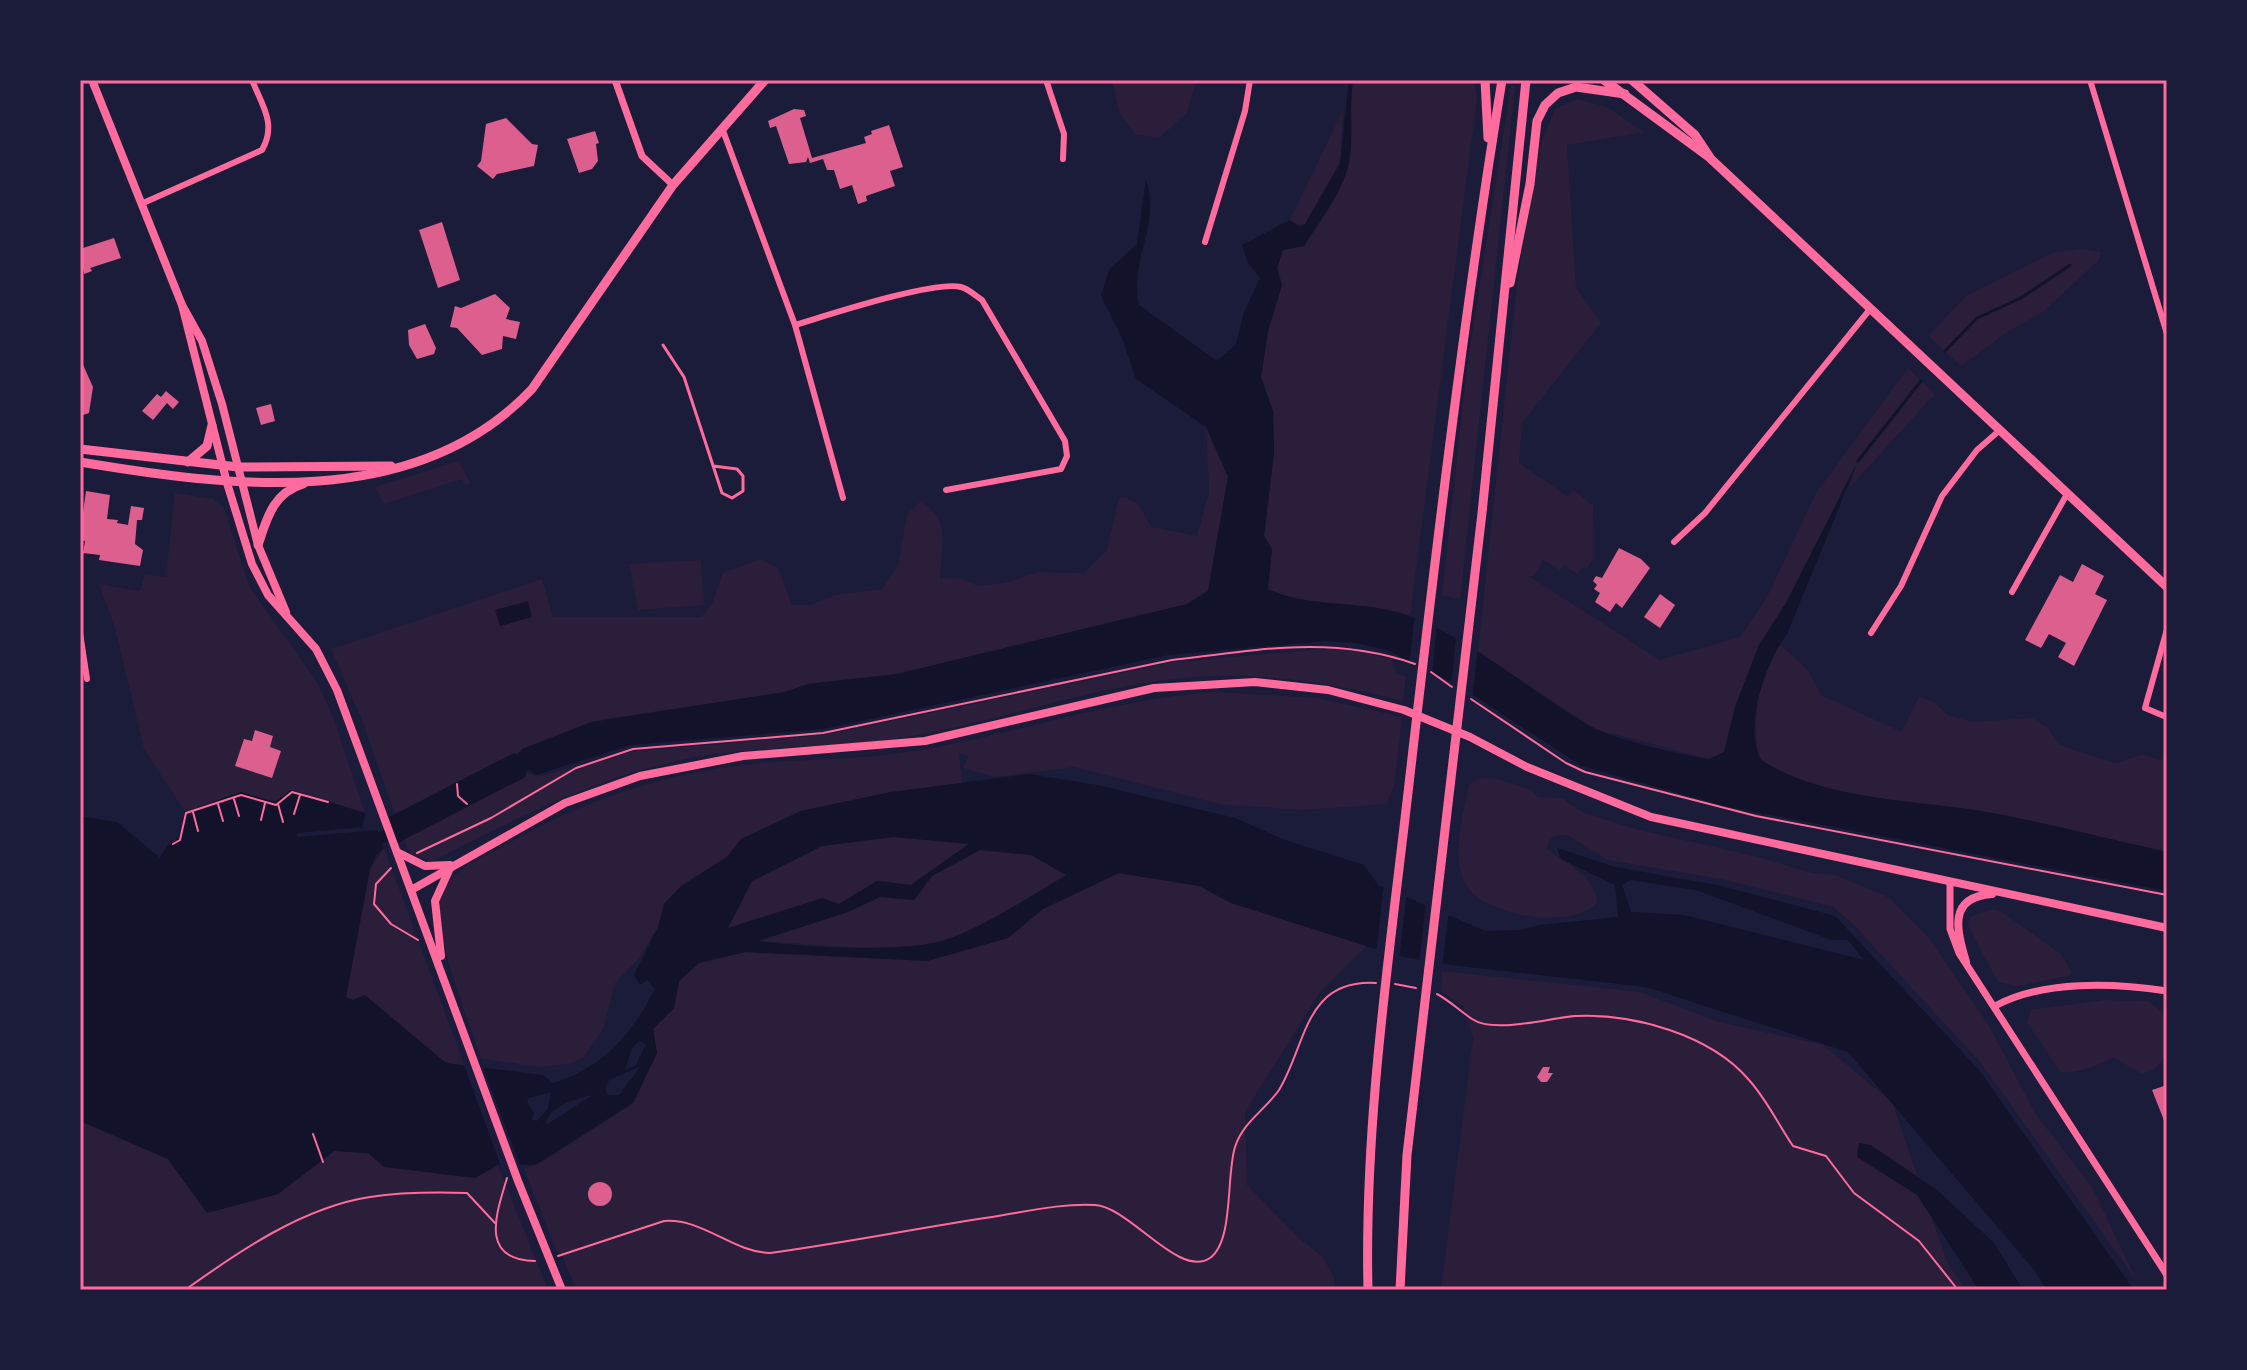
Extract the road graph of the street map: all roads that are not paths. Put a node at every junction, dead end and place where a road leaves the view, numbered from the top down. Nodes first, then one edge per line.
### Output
1 (92, 80) edge
2 (252, 80) edge
3 (615, 80) edge
4 (765, 80) edge
5 (1046, 80) edge
6 (1250, 80) edge
7 (1485, 80) edge
8 (1502, 80) edge
9 (1526, 80) edge
10 (1604, 80) edge
11 (1632, 80) edge
12 (2090, 80) edge
13 (1625, 94) junction
14 (722, 128) junction
15 (1063, 159) dead end
16 (1711, 159) junction
17 (1489, 161) junction
18 (673, 185) junction
19 (141, 204) junction
20 (1205, 242) dead end
21 (182, 305) junction
22 (1871, 308) junction
23 (795, 325) junction
24 (1500, 330) junction
25 (2167, 334) edge
26 (663, 345) dead end
27 (212, 425) junction
28 (2000, 430) junction
29 (80, 449) edge
30 (80, 462) edge
31 (188, 462) junction
32 (222, 466) junction
33 (395, 466) junction
34 (713, 466) junction
35 (238, 467) junction
36 (313, 481) junction
37 (227, 483) junction
38 (241, 483) junction
39 (946, 490) dead end
40 (2067, 494) junction
41 (843, 498) dead end
42 (1674, 542) dead end
43 (258, 545) junction
44 (2167, 587) edge
45 (2012, 592) dead end
46 (287, 616) junction
47 (2167, 629) edge
48 (80, 633) edge
49 (1871, 633) dead end
50 (87, 679) dead end
51 (2164, 716) dead end
52 (398, 852) junction
53 (452, 865) junction
54 (1950, 883) junction
55 (413, 889) junction
56 (2012, 895) junction
57 (2167, 928) edge
58 (1966, 962) junction
59 (445, 980) junction
60 (2167, 991) edge
61 (1995, 1006) junction
62 (2167, 1275) edge
63 (562, 1290) edge
64 (1368, 1290) edge
65 (1400, 1290) edge

1 - 19 main road
2 - 19 street
3 - 18 street
4 - 14 main road
5 - 15 street
6 - 20 street
7 - 17 main road
8 - 17 main road
9 - 24 main road
10 - 13 main road
11 - 16 main road
12 - 25 street
13 - 16 main road
13 - 24 main road
14 - 18 main road
14 - 23 street
16 - 22 main road
17 - 64 main road
18 - 33 main road
19 - 21 main road
21 - 27 main road
21 - 35 main road
22 - 28 main road
22 - 42 street
23 - 39 street
23 - 41 street
24 - 65 main road
26 - 34 lane
27 - 31 main road
27 - 32 main road
28 - 40 main road
28 - 49 street
29 - 31 main road
30 - 37 main road
31 - 32 main road
32 - 35 main road
32 - 37 main road
33 - 35 main road
33 - 36 main road
34 - 34 lane
35 - 38 main road
36 - 38 main road
36 - 43 main road
37 - 38 main road
37 - 46 main road
38 - 43 main road
40 - 44 main road
40 - 45 street
43 - 46 main road
46 - 52 main road
47 - 51 street
48 - 50 street
52 - 53 main road
52 - 55 main road
53 - 54 main road
53 - 55 main road
53 - 59 main road
54 - 56 main road
54 - 58 street
55 - 59 main road
56 - 57 main road
56 - 58 main road
58 - 61 street
59 - 63 main road
60 - 61 street
61 - 62 street

